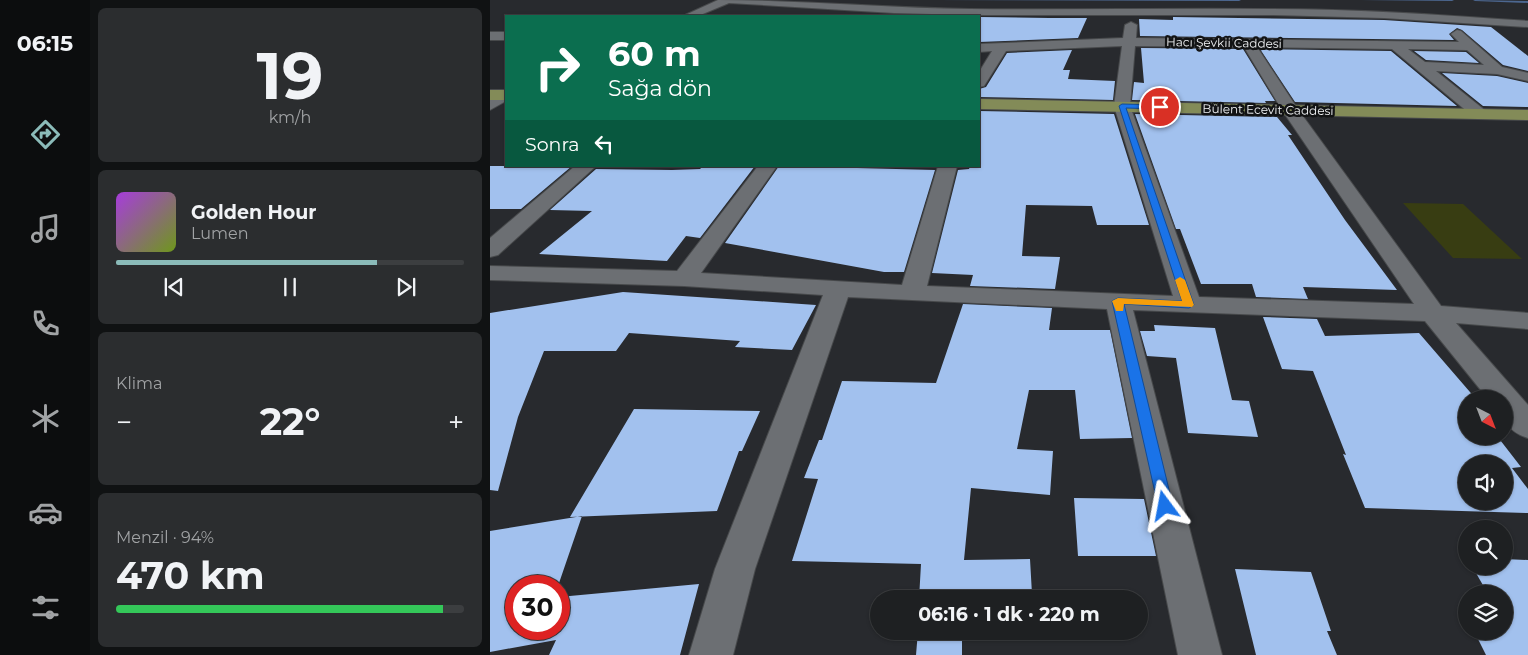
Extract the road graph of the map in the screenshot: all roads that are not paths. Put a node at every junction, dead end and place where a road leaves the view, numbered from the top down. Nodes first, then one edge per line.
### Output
1 (728, 0) edge
2 (1134, 11) junction
3 (691, 15) edge
4 (1528, 15) edge
5 (1427, 16) junction
6 (1441, 20) junction
7 (1528, 24) edge
8 (1128, 42) junction
9 (1248, 43) junction
10 (1394, 44) junction
11 (1469, 46) junction
12 (980, 48) edge
13 (1001, 48) junction
14 (1418, 66) junction
15 (1497, 70) junction
16 (1528, 77) edge
17 (980, 82) edge
18 (502, 95) edge
19 (980, 104) edge
20 (490, 105) edge
21 (1122, 106) junction
22 (1290, 110) junction
23 (1481, 115) junction
24 (1528, 116) edge
25 (586, 167) edge
26 (767, 167) edge
27 (948, 167) edge
28 (490, 250) edge
29 (490, 273) edge
30 (684, 279) junction
31 (838, 289) junction
32 (912, 293) junction
33 (1118, 301) junction
34 (1189, 305) junction
35 (1433, 313) junction
36 (1528, 321) edge
37 (1528, 426) edge
38 (711, 655) edge
39 (1200, 655) edge

1 - 2 street
1 - 3 street
2 - 5 street
2 - 8 street
4 - 5 street
5 - 6 street
6 - 7 street
6 - 11 street
8 - 9 street, Hacı Şevkii Caddesi
8 - 13 street, Hacı Şevkii Caddesi
8 - 21 street
9 - 10 street, Hacı Şevkii Caddesi
9 - 22 street
10 - 11 street, Hacı Şevkii Caddesi
10 - 14 street
11 - 15 street
12 - 13 street, Hacı Şevkii Caddesi
13 - 17 street
14 - 15 street
14 - 23 street
15 - 16 street
18 - 20 street
19 - 21 main road, Bülent Ecevit Caddesi
21 - 22 main road, Bülent Ecevit Caddesi
21 - 34 street
22 - 23 main road, Bülent Ecevit Caddesi
22 - 35 street
23 - 24 main road, Bülent Ecevit Caddesi
25 - 28 street
26 - 30 street
27 - 32 street
29 - 30 street
30 - 31 street
31 - 32 street
31 - 38 street
32 - 33 street
33 - 34 street
33 - 39 street
34 - 35 street
35 - 36 street
35 - 37 street

